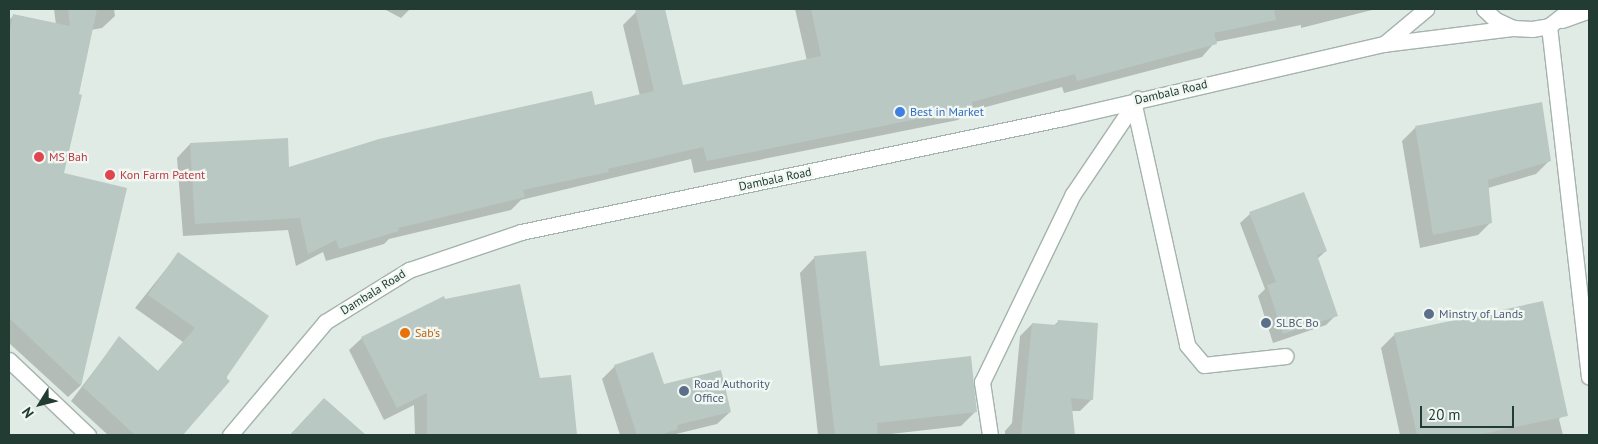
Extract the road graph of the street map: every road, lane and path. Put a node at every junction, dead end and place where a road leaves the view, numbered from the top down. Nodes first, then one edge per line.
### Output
1 (1426, 9) edge
2 (1484, 9) edge
3 (1571, 9) edge
4 (1589, 10) edge
5 (1549, 26) junction
6 (1514, 28) junction
7 (1384, 44) junction
8 (1135, 102) junction
9 (1286, 356) dead end
10 (9, 360) edge
11 (1589, 376) edge
12 (88, 435) edge
13 (230, 435) edge
14 (990, 435) edge

1 - 7 street, Dambala Road
2 - 6 street
3 - 5 street
4 - 5 street, Dambala Road
5 - 6 street, Dambala Road
5 - 11 street
6 - 7 street, Dambala Road
7 - 8 street, Dambala Road
8 - 9 street
8 - 13 street, Dambala Road
8 - 14 street
10 - 12 street

